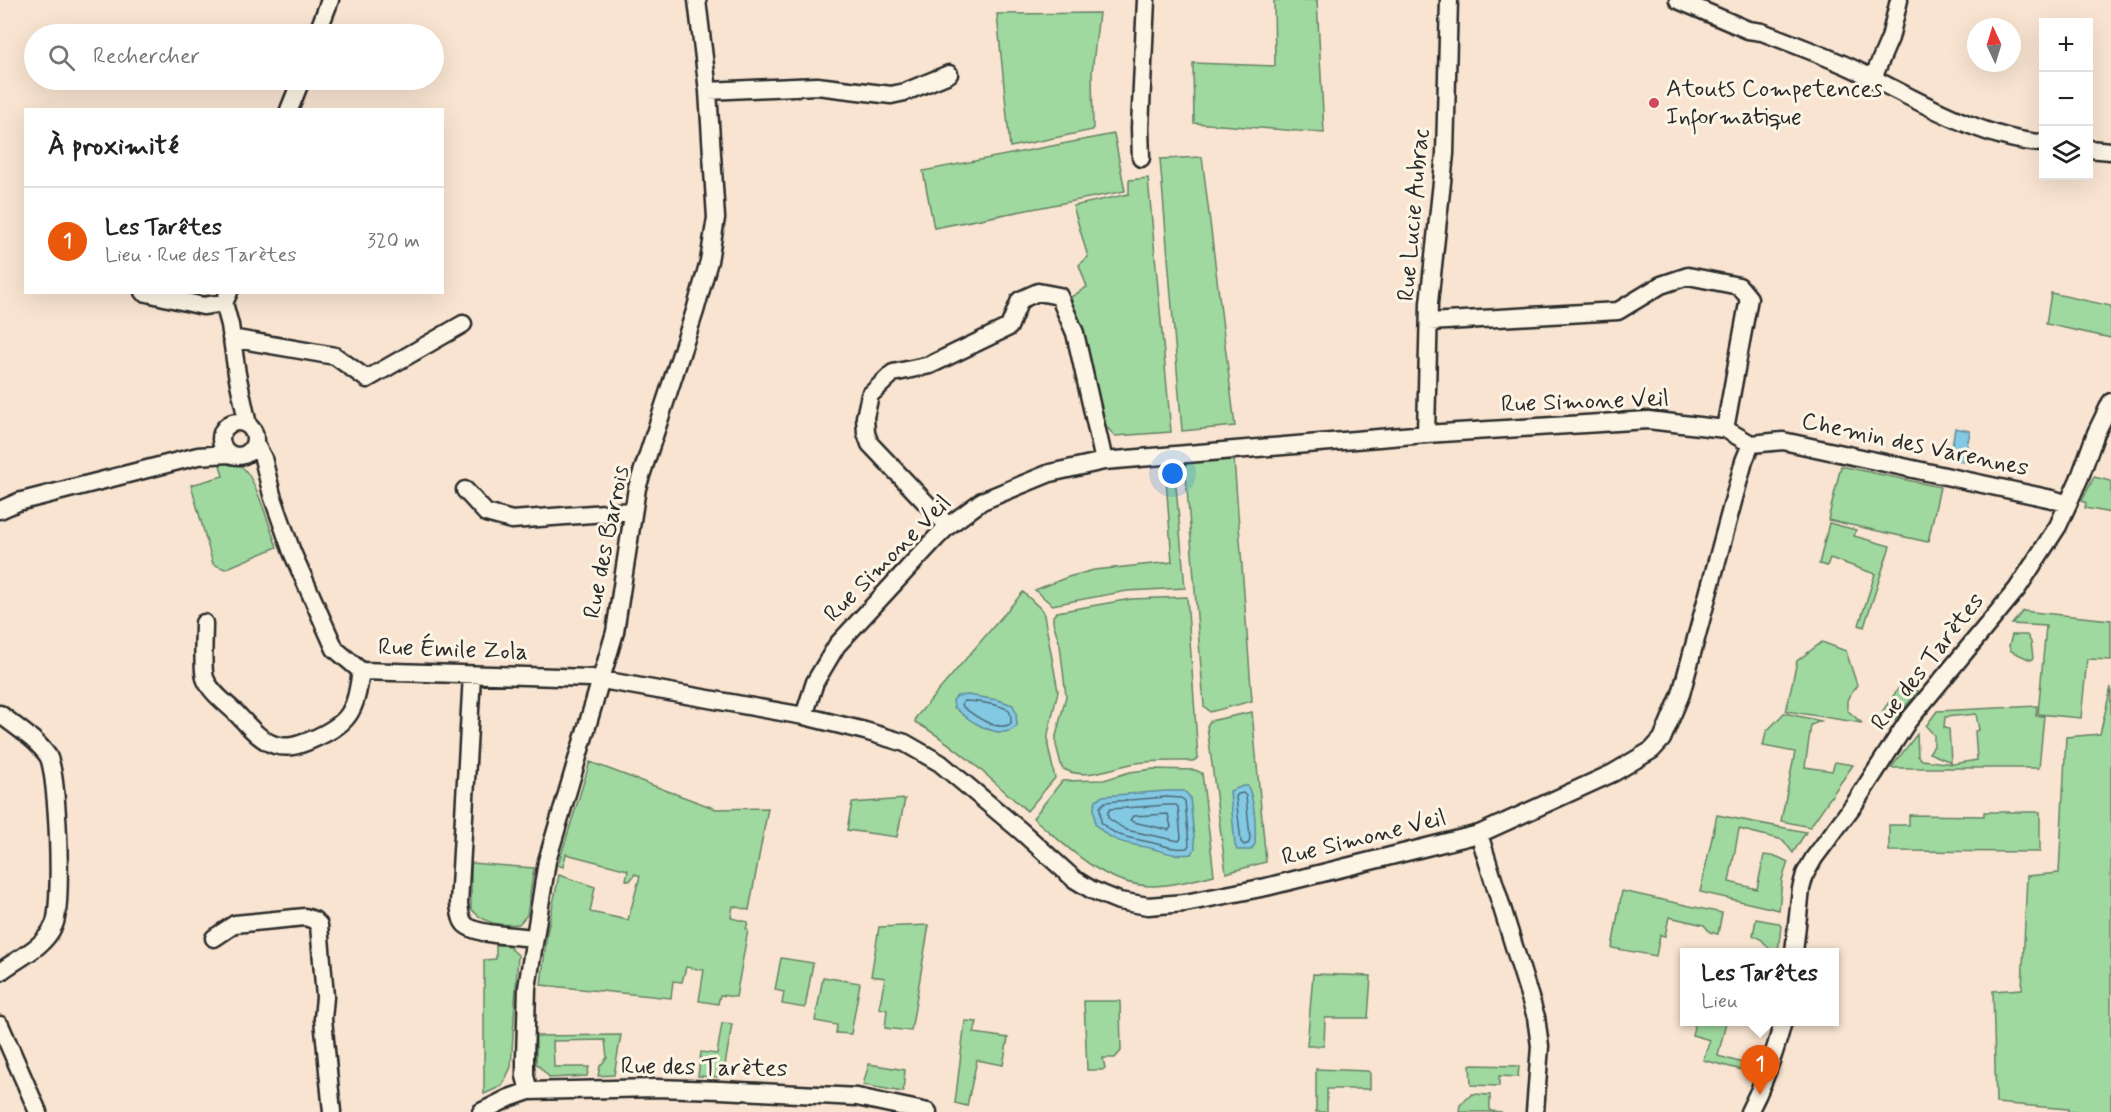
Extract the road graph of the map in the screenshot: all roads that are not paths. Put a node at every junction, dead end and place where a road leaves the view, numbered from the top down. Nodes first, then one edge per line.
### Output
1 (330, 0) edge
2 (697, 0) edge
3 (1146, 0) edge
4 (1449, 0) edge
5 (1678, 0) edge
6 (1899, 0) edge
7 (321, 24) edge
8 (949, 74) dead end
9 (1873, 78) junction
10 (297, 90) edge
11 (708, 91) junction
12 (291, 108) edge
13 (2039, 143) edge
14 (2093, 149) edge
15 (2111, 151) edge
16 (1141, 158) dead end
17 (152, 294) edge
18 (226, 298) edge
19 (1429, 322) junction
20 (463, 324) dead end
21 (231, 338) junction
22 (237, 374) junction
23 (2111, 402) edge
24 (229, 424) junction
25 (248, 425) junction
26 (1725, 429) junction
27 (1425, 434) junction
28 (255, 443) junction
29 (1751, 444) junction
30 (228, 451) junction
31 (1104, 461) junction
32 (465, 490) dead end
33 (272, 495) junction
34 (2068, 504) junction
35 (0, 510) edge
36 (632, 511) junction
37 (948, 526) junction
38 (204, 623) dead end
39 (360, 671) junction
40 (472, 675) junction
41 (601, 680) junction
42 (0, 714) edge
43 (804, 716) junction
44 (1479, 834) junction
45 (214, 938) dead end
46 (534, 938) junction
47 (1794, 948) edge
48 (0, 972) edge
49 (0, 1025) edge
50 (1782, 1026) edge
51 (529, 1091) junction
52 (38, 1112) edge
53 (332, 1112) edge
54 (481, 1112) edge
55 (928, 1112) edge
56 (1535, 1112) edge
57 (1749, 1112) edge

1 - 7 street
2 - 11 street, Rue des Barrois
3 - 16 street
4 - 19 street, Rue Lucie Aubrac
5 - 9 street
6 - 9 street
8 - 11 street
9 - 13 street
10 - 12 street
11 - 36 street, Rue des Barrois
14 - 15 street
17 - 18 street
18 - 21 street
19 - 26 street
19 - 27 street, Rue Lucie Aubrac
20 - 21 street
21 - 22 street
22 - 24 street
22 - 25 street
23 - 34 street, Rue des Tarètes
24 - 25 street
24 - 30 street
25 - 28 street
26 - 27 street, Rue Simone Veil
26 - 29 street
27 - 31 street, Rue Simone Veil
28 - 30 street
28 - 33 street, Rue Émile Zola
29 - 34 street, Chemin des Varennes
29 - 44 street, Rue Simone Veil
30 - 33 street, Rue Émile Zola
30 - 35 street
31 - 37 street, Rue Simone Veil
31 - 37 street
32 - 36 street
33 - 39 street, Rue Émile Zola
34 - 47 street, Rue des Tarètes
36 - 41 street, Rue des Barrois
37 - 43 street, Rue Simone Veil
38 - 39 street
39 - 40 street, Rue Émile Zola
40 - 41 street, Rue Émile Zola
40 - 46 street
41 - 43 street, Rue Simone Veil
41 - 46 street, Rue des Barrois
42 - 48 street
43 - 44 street, Rue Simone Veil
44 - 56 street
45 - 53 street
46 - 51 street, Rue des Barrois
49 - 52 street
50 - 57 street
51 - 54 street, Rue des Tarètes
51 - 55 street, Rue des Tarètes

